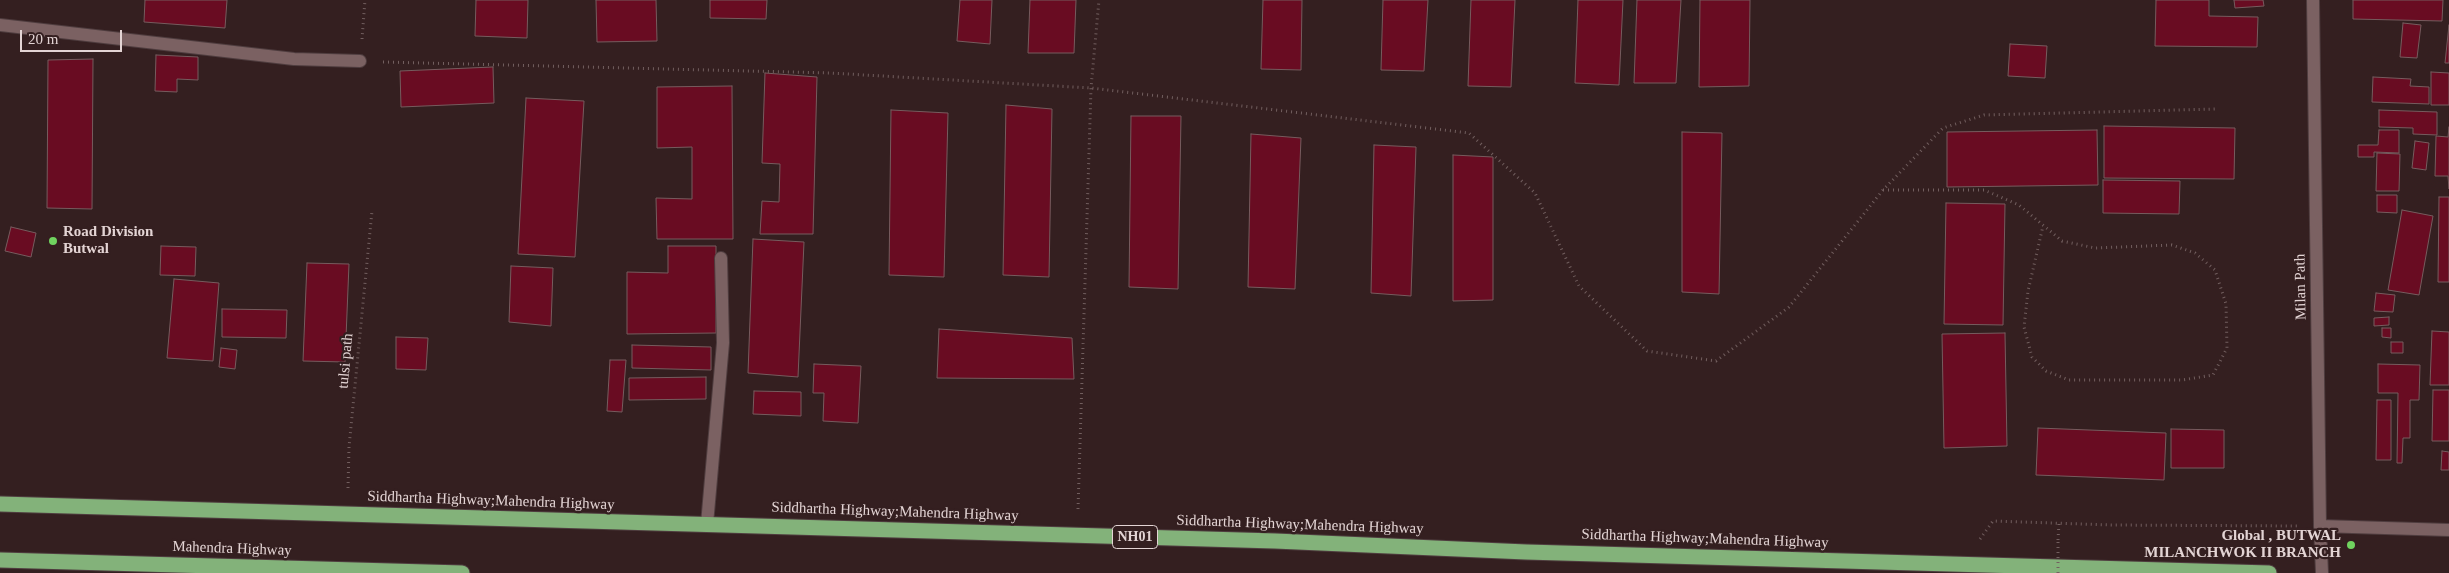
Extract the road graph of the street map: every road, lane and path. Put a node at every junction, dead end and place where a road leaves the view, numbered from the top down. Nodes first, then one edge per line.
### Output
1 (365, 0) edge
2 (1099, 0) edge
3 (2313, 0) edge
4 (0, 25) edge
5 (360, 61) junction
6 (1091, 88) junction
7 (2216, 109) dead end
8 (1882, 190) junction
9 (372, 211) dead end
10 (2043, 226) junction
11 (721, 258) dead end
12 (0, 504) edge
13 (347, 514) junction
14 (1993, 520) dead end
15 (2059, 523) junction
16 (707, 524) junction
17 (2320, 526) junction
18 (2449, 530) edge
19 (1077, 535) junction
20 (0, 560) edge
21 (153, 569) edge
22 (2229, 572) edge
23 (462, 573) edge
24 (2058, 573) edge
25 (2269, 573) edge
26 (2322, 573) edge

1 - 5 path
2 - 6 path
3 - 17 street, Milan Path
4 - 5 street
5 - 6 path
6 - 8 path
6 - 19 path
7 - 8 path
8 - 10 path
9 - 13 path, tulsi path
10 - 10 path
11 - 16 street
12 - 13 highway, Siddhartha Highway;Mahendra Highway / NH01
13 - 16 highway, Siddhartha Highway;Mahendra Highway / NH01
14 - 15 path
15 - 17 path
15 - 24 path, bridge
16 - 19 highway, Siddhartha Highway;Mahendra Highway / NH01
17 - 18 street
17 - 26 street, Milan Path
19 - 22 highway, Siddhartha Highway;Mahendra Highway / NH01
20 - 21 highway, Mahendra Highway
21 - 23 highway, Mahendra Highway
22 - 25 highway, Siddhartha Highway;Mahendra Highway / NH01

